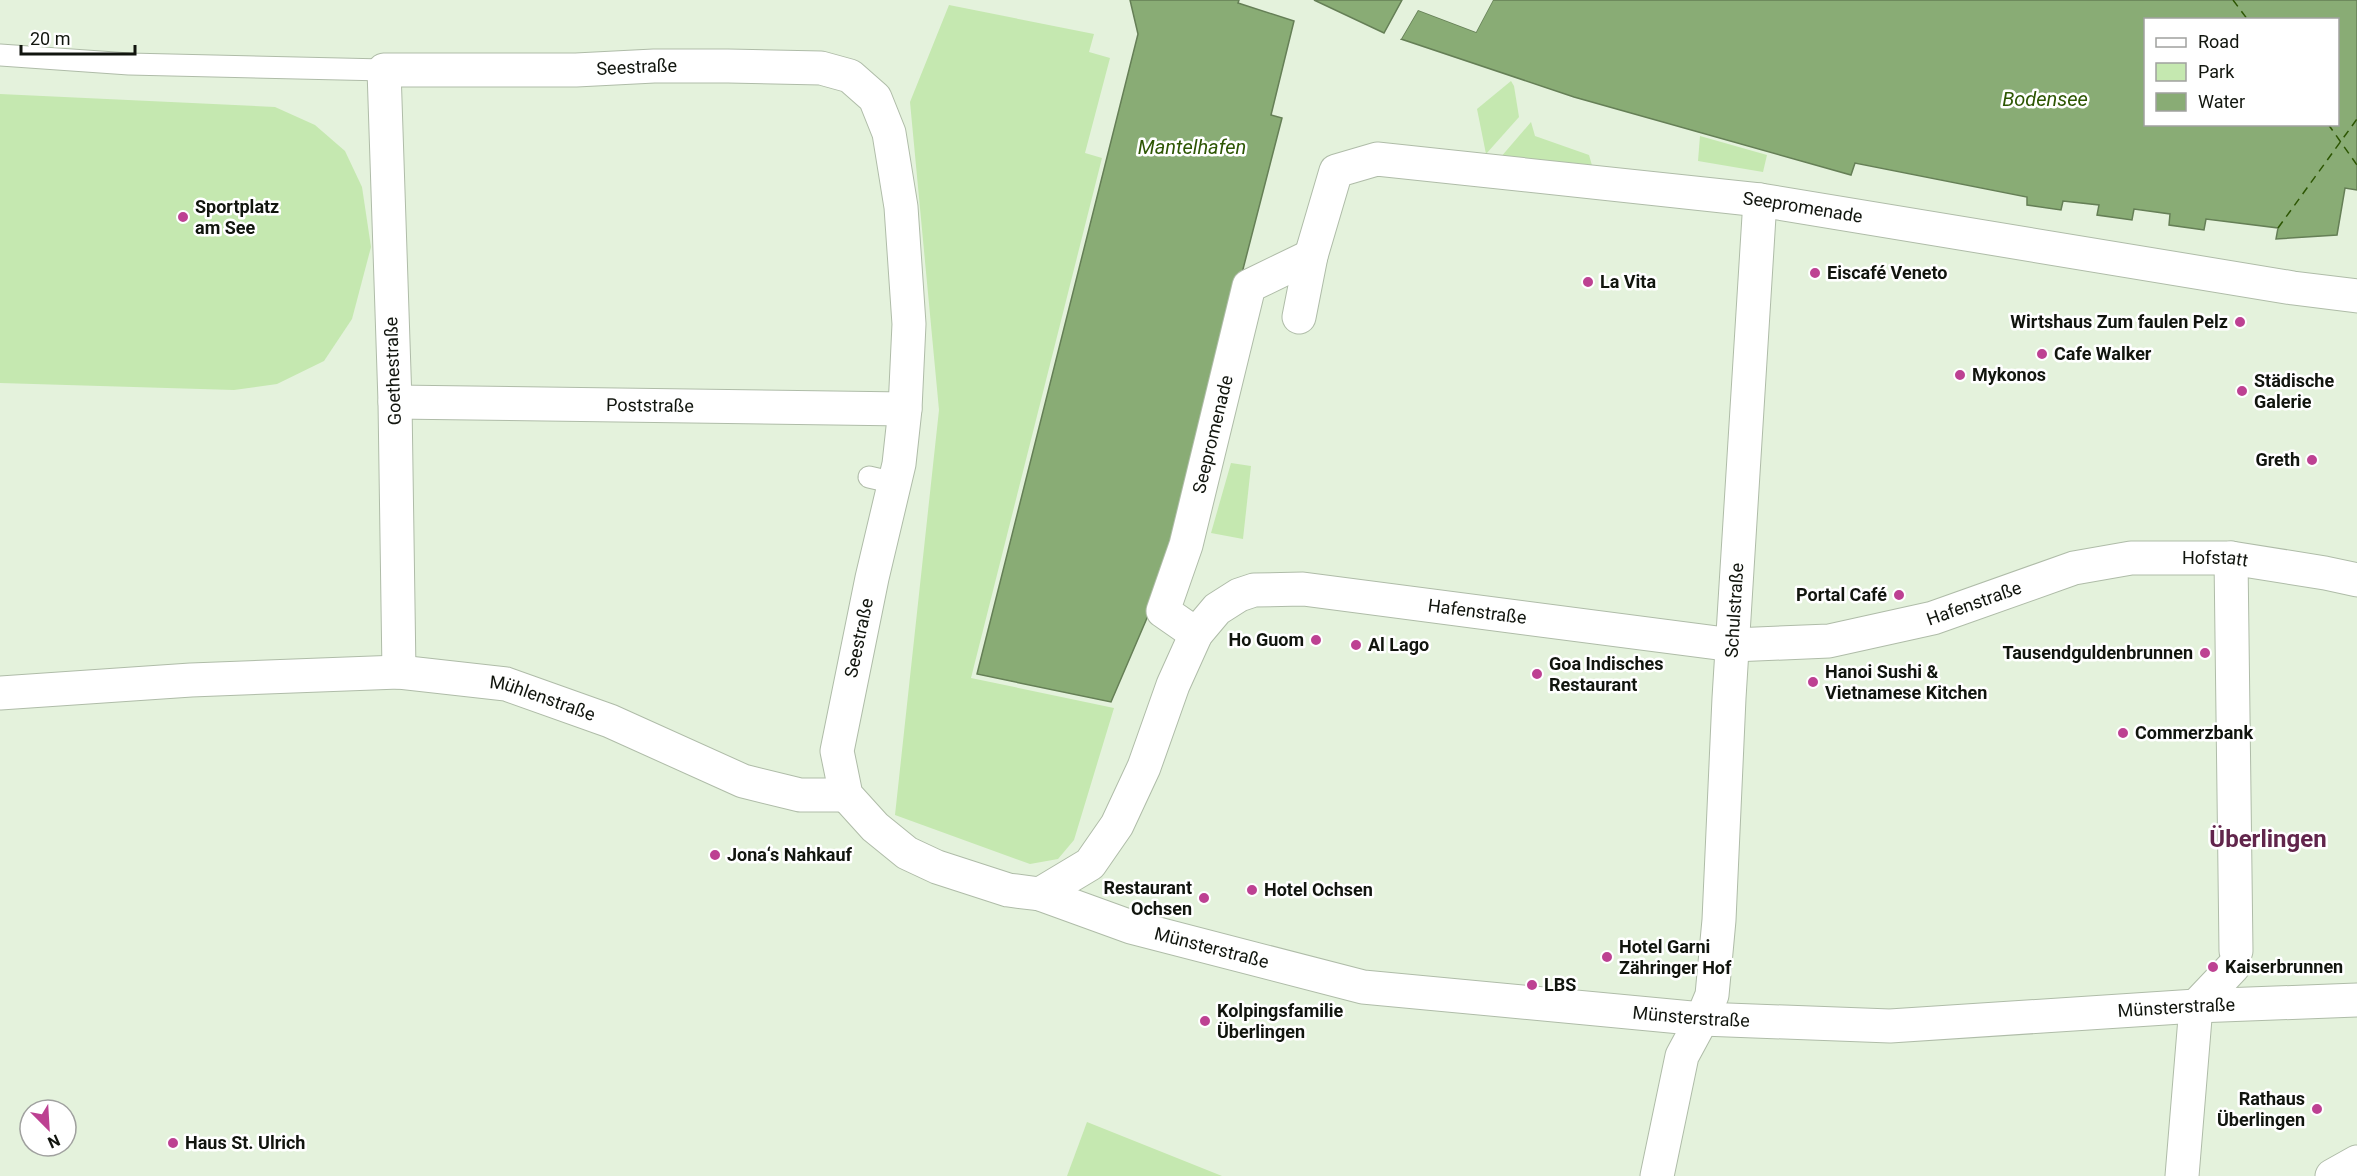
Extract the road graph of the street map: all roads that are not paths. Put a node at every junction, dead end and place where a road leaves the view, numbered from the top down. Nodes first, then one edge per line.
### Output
1 (0, 55) edge
2 (384, 70) junction
3 (1760, 200) junction
4 (1311, 256) junction
5 (2357, 296) edge
6 (1299, 317) dead end
7 (395, 402) junction
8 (905, 409) junction
9 (2231, 558) junction
10 (2074, 568) joint
11 (2357, 580) edge
12 (1196, 634) junction
13 (1733, 645) junction
14 (399, 672) junction
15 (0, 693) edge
16 (846, 795) junction
17 (1040, 894) junction
18 (2357, 1000) edge
19 (2196, 1006) junction
20 (1702, 1019) junction
21 (2357, 1162) edge
22 (1657, 1176) edge
23 (2182, 1176) edge
24 (2332, 1176) edge

1 - 2 lane, Seestraße
2 - 7 street, Goethestraße
2 - 8 street, Seestraße
3 - 4 street, Seepromenade
3 - 5 street, Seepromenade
3 - 13 street, Schulstraße
4 - 6 street, Seepromenade
4 - 12 street, Seepromenade
7 - 8 street, Poststraße
7 - 14 street, Goethestraße
8 - 16 street, Seestraße
9 - 10 street, Hofstatt
9 - 11 street, Hofstatt
9 - 19 street
10 - 13 street, Hafenstraße
12 - 13 street, Hafenstraße
12 - 17 street, Hafenstraße
13 - 20 street, Schulstraße
14 - 15 street, Mühlenstraße
14 - 16 street, Mühlenstraße
16 - 17 street
17 - 20 street, Münsterstraße
18 - 19 street, Münsterstraße
19 - 20 street, Münsterstraße
19 - 23 street
20 - 22 street, Schulstraße
21 - 24 street

